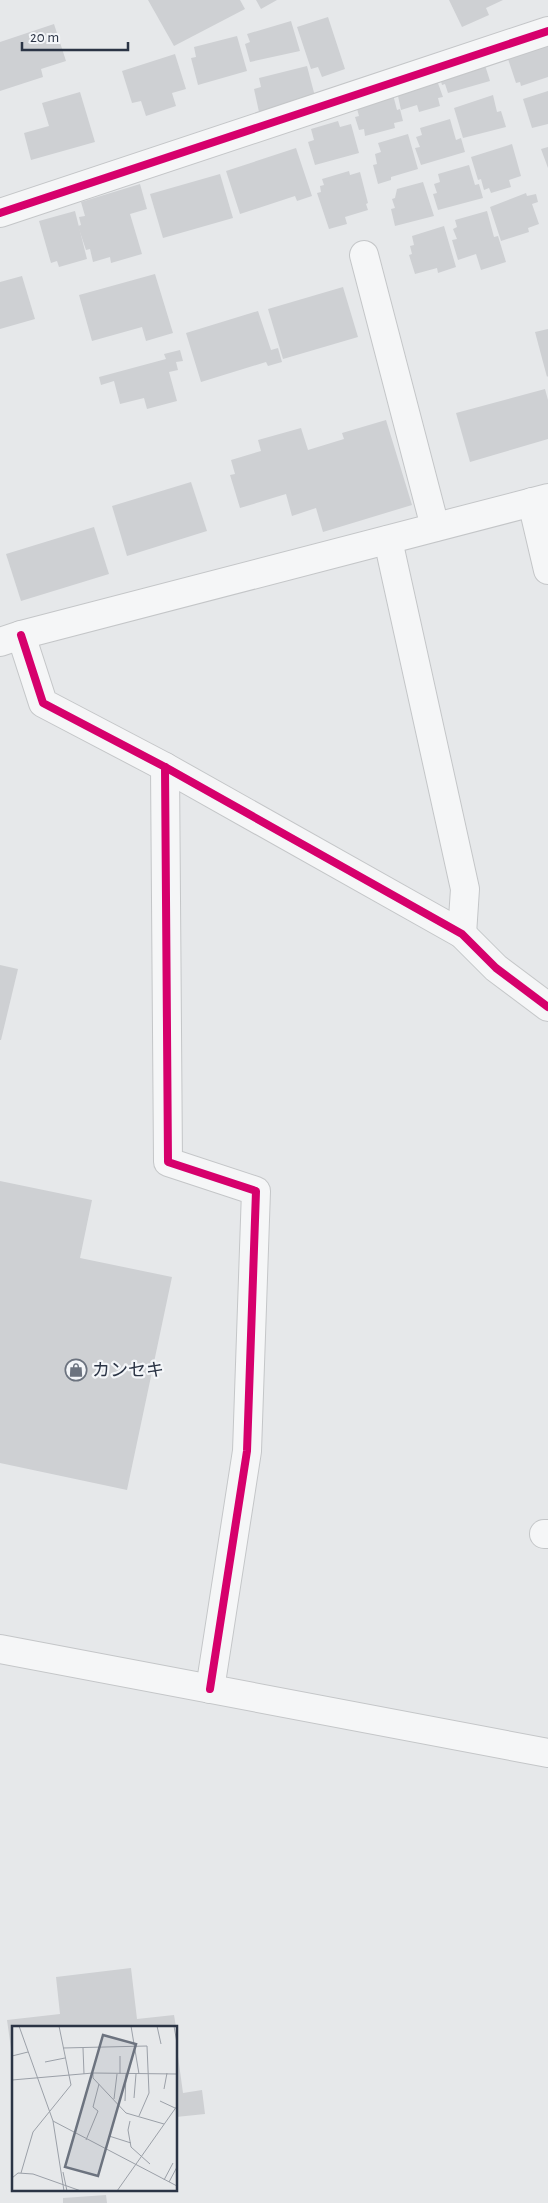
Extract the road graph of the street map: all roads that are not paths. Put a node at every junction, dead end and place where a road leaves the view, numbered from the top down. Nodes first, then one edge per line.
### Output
1 (548, 31) edge
2 (0, 213) edge
3 (364, 255) dead end
4 (540, 500) edge
5 (435, 527) junction
6 (388, 540) junction
7 (548, 570) edge
8 (11, 639) edge
9 (165, 767) junction
10 (462, 934) junction
11 (548, 1007) edge
12 (0, 1649) edge
13 (210, 1689) junction
14 (548, 1752) edge

1 - 2 street
3 - 5 street
4 - 5 street
4 - 7 street
5 - 6 street
6 - 8 street
6 - 10 street
8 - 9 street
9 - 10 street
9 - 13 street
10 - 11 street
12 - 13 street
13 - 14 street

